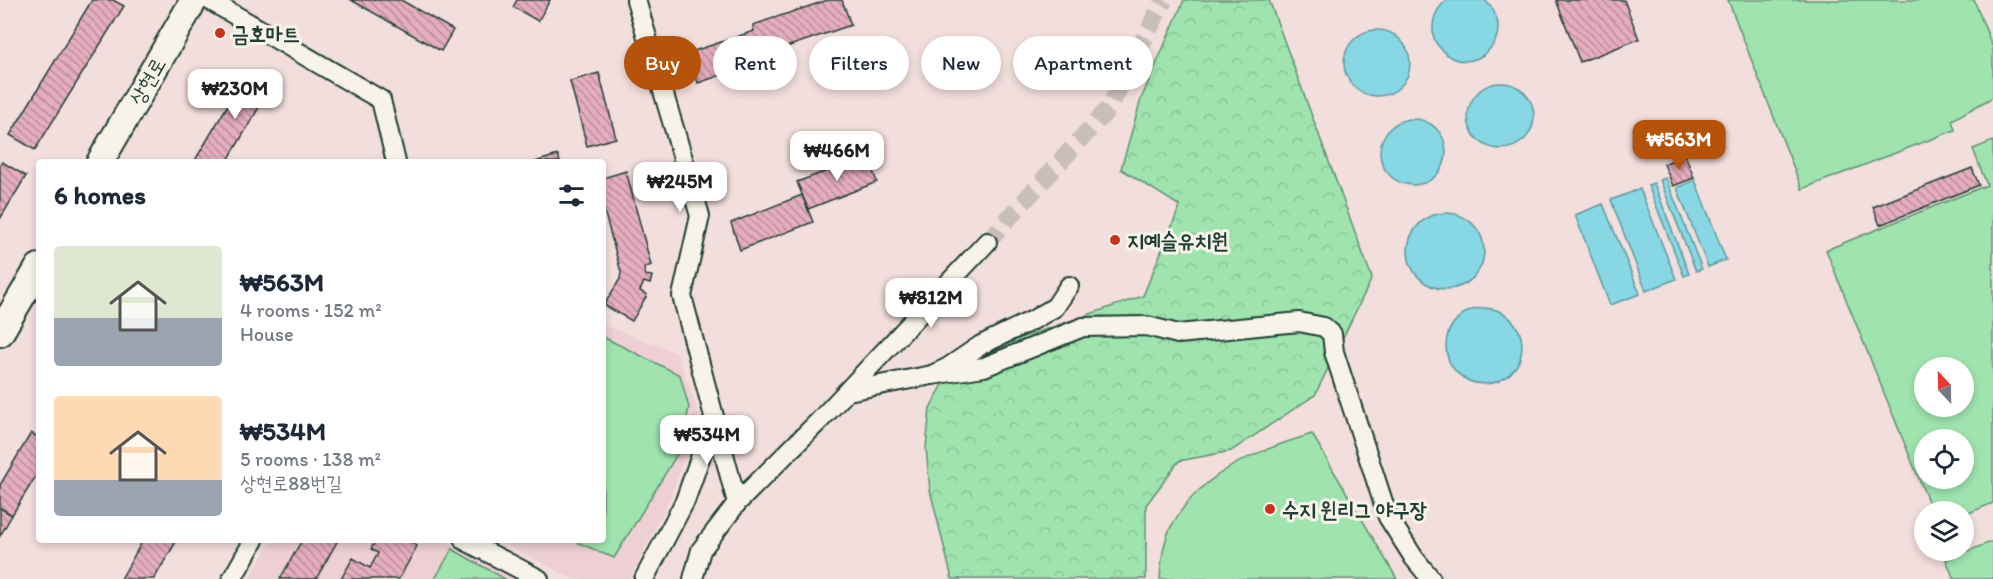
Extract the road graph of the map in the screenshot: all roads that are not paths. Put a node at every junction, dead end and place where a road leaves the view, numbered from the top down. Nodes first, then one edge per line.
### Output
1 (194, 0) edge
2 (209, 0) edge
3 (636, 0) edge
4 (102, 159) edge
5 (395, 159) edge
6 (987, 242) tunnel mouth
7 (36, 272) edge
8 (1069, 286) dead end
9 (0, 333) edge
10 (932, 375) junction
11 (848, 391) junction
12 (714, 418) junction
13 (737, 503) junction
14 (252, 543) edge
15 (470, 543) edge
16 (231, 579) edge
17 (539, 579) edge
18 (644, 579) edge
19 (693, 579) edge
20 (1431, 579) edge

1 - 4 street, 상현로
2 - 5 street
3 - 12 street
6 - 11 street
7 - 9 street
8 - 10 street
10 - 11 street
10 - 20 street
11 - 13 street
12 - 13 street
12 - 18 street
13 - 19 street
14 - 16 street
15 - 17 street

